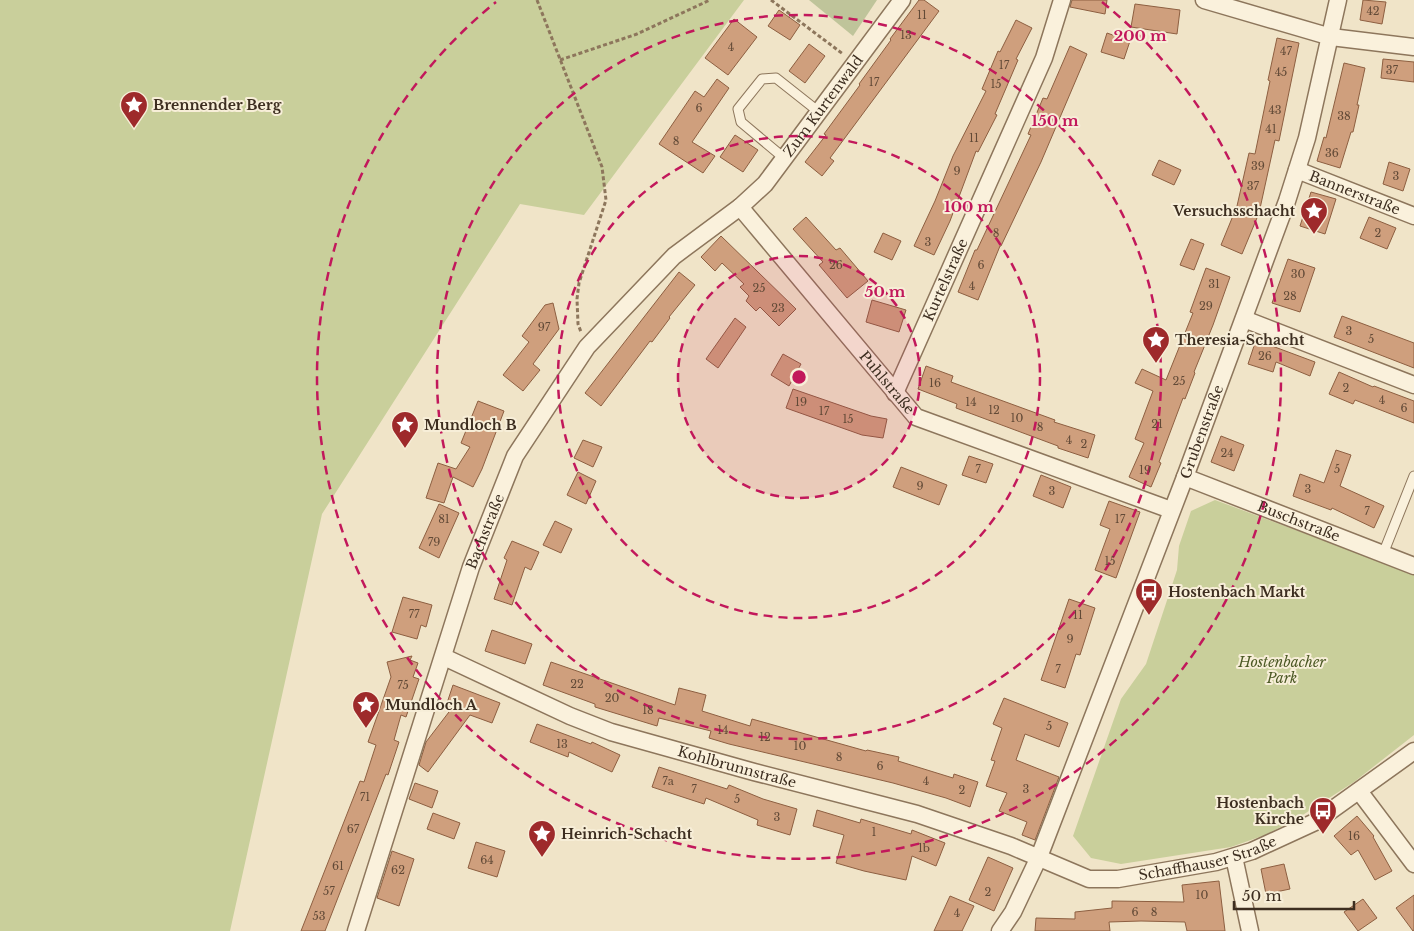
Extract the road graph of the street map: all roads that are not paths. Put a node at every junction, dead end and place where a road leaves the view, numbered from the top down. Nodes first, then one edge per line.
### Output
1 (902, 0) edge
2 (1062, 0) edge
3 (1204, 0) edge
4 (1338, 0) edge
5 (1331, 36) junction
6 (1414, 47) edge
7 (819, 112) junction
8 (784, 158) junction
9 (1297, 170) junction
10 (740, 207) junction
11 (1414, 216) edge
12 (1244, 319) junction
13 (1414, 385) edge
14 (895, 393) junction
15 (1414, 476) edge
16 (1185, 477) junction
17 (1172, 510) junction
18 (1383, 554) junction
19 (1414, 566) edge
20 (444, 657) junction
21 (1414, 751) edge
22 (1359, 791) junction
23 (1038, 857) junction
24 (1234, 857) junction
25 (1414, 864) edge
26 (356, 931) edge
27 (1000, 931) edge
28 (1250, 931) edge

1 - 7 street, Zum Kurtenwald
2 - 14 street, Kurtelstraße
3 - 5 street
4 - 5 street, Grubenstraße
5 - 6 street
5 - 9 street, Grubenstraße
7 - 8 street, Zum Kurtenwald
7 - 8 lane
8 - 10 street, Zum Kurtenwald
9 - 11 street, Bannerstraße
9 - 12 street, Grubenstraße
10 - 14 street, Puhlstraße
10 - 20 street, Bachstraße
12 - 13 street
12 - 16 street, Grubenstraße
14 - 17 street, Puhlstraße
15 - 18 lane
16 - 17 street, Grubenstraße
16 - 18 street, Buschstraße
17 - 23 street, Grubenstraße
18 - 19 street, Buschstraße
20 - 23 street, Kohlbrunnstraße
20 - 26 street, Bachstraße
21 - 22 street, Schaffhauser Straße
22 - 24 street, Schaffhauser Straße
22 - 25 street
23 - 24 street, Schaffhauser Straße
23 - 27 street, Grubenstraße
24 - 28 street

